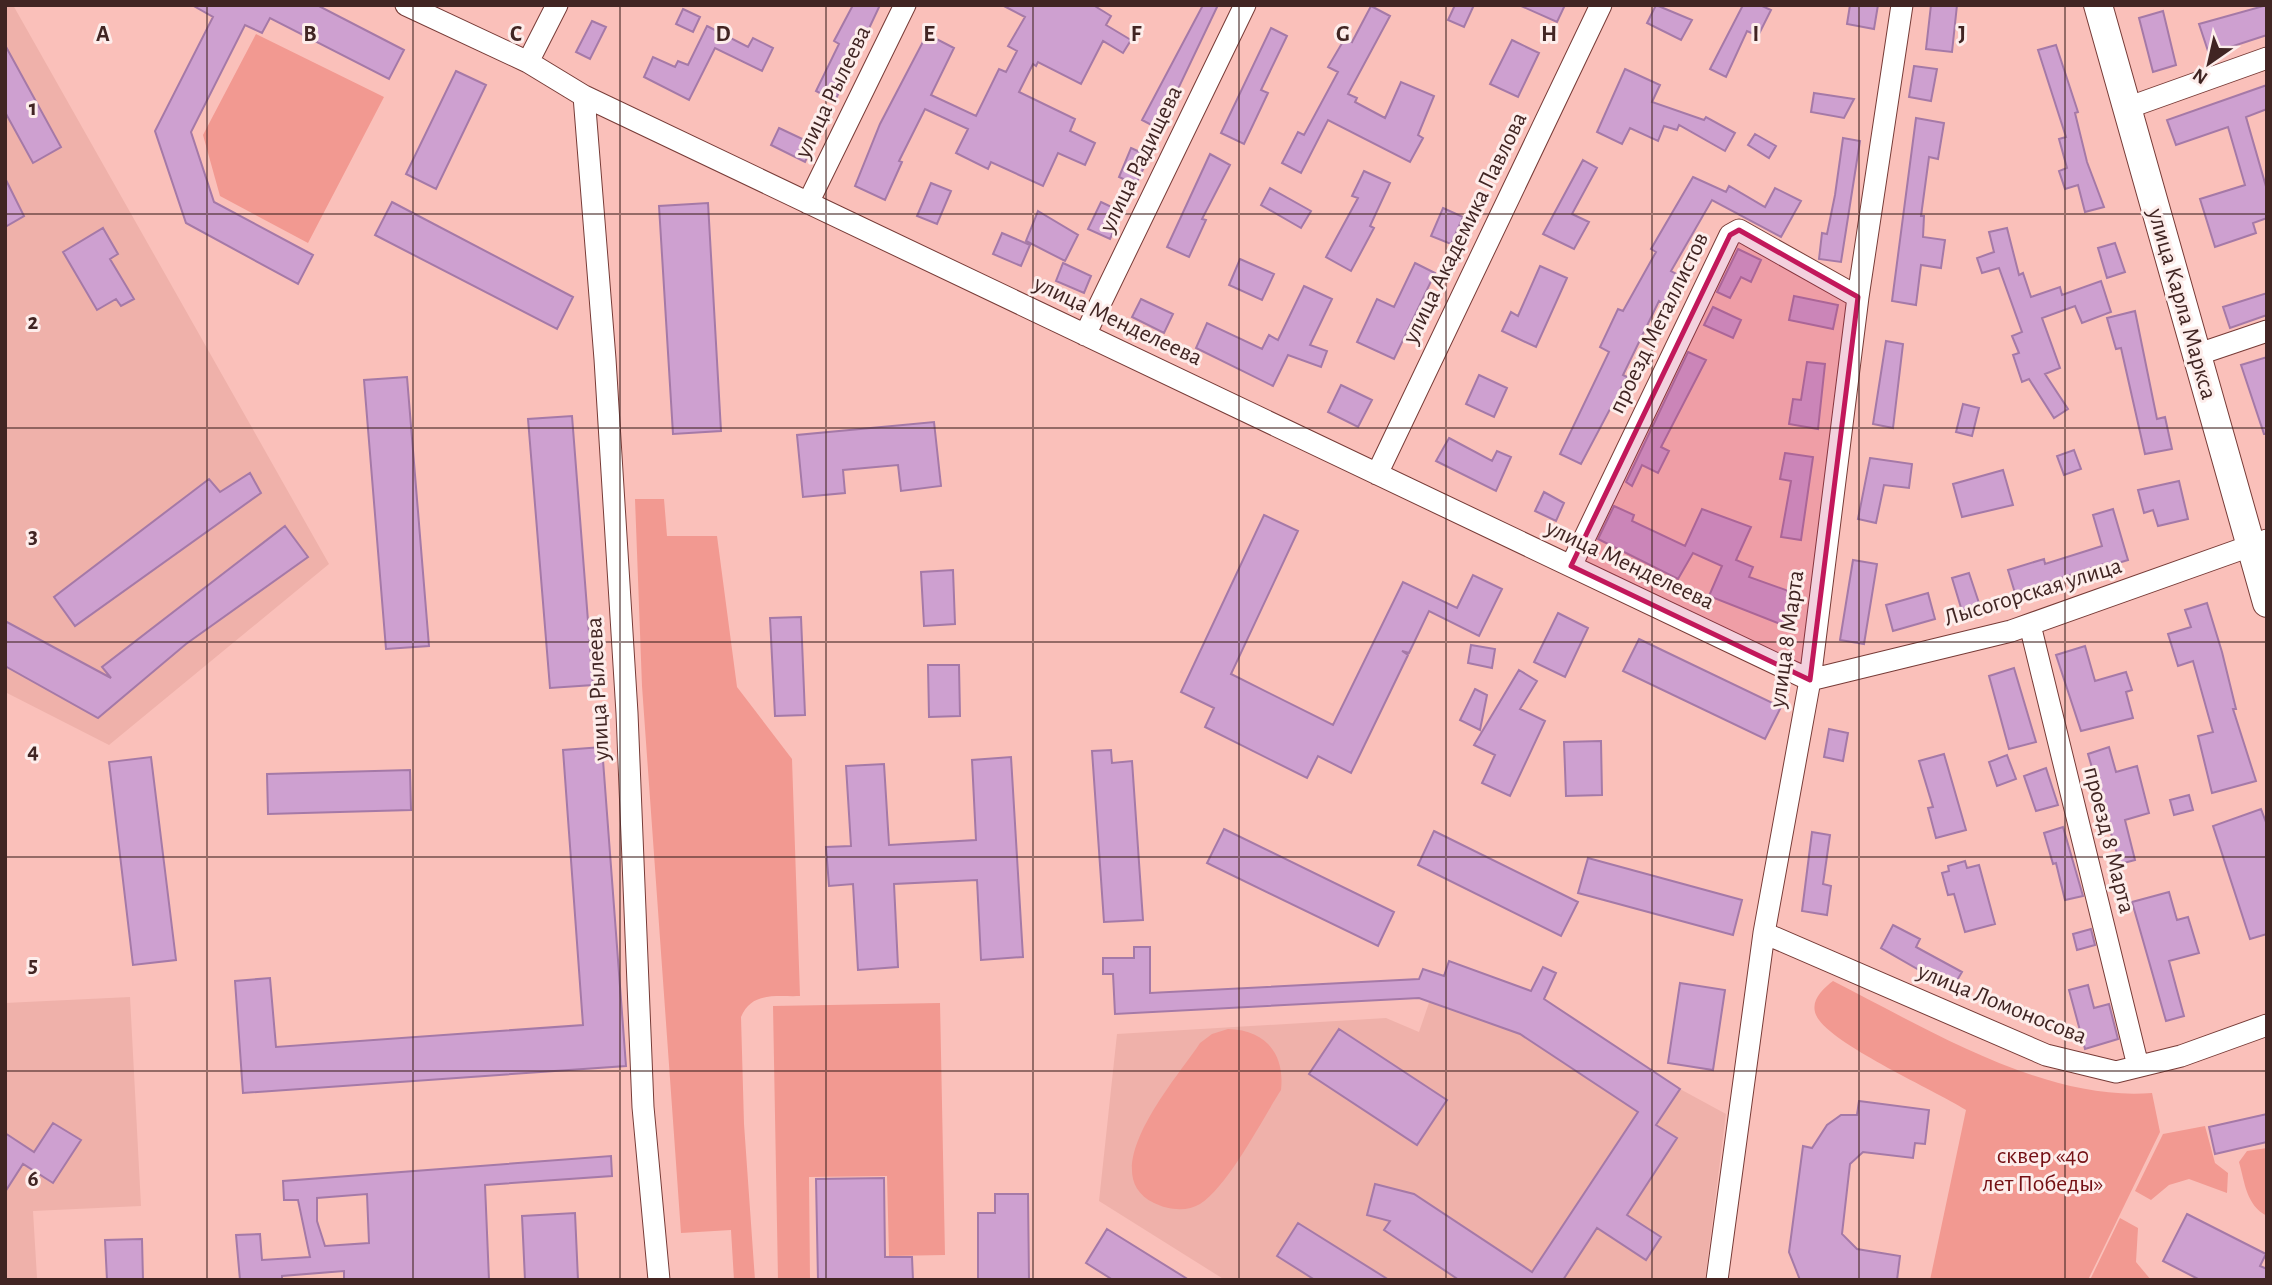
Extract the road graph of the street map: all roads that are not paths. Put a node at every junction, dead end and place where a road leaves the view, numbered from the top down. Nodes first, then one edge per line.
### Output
1 (407, 5) edge
2 (557, 5) edge
3 (905, 5) edge
4 (1245, 5) edge
5 (1601, 5) edge
6 (1902, 5) edge
7 (2098, 5) edge
8 (2267, 58) edge
9 (528, 62) junction
10 (584, 96) junction
11 (2127, 108) junction
12 (808, 203) junction
13 (1858, 297) junction
14 (2267, 331) edge
15 (1085, 335) junction
16 (2196, 355) junction
17 (1377, 474) junction
18 (2259, 543) edge
19 (1571, 566) junction
20 (2267, 603) edge
21 (2030, 625) junction
22 (1810, 680) junction
23 (1764, 933) junction
24 (2267, 1025) edge
25 (2138, 1066) junction
26 (659, 1280) edge
27 (1717, 1280) edge

1 - 9 street, улица Менделеева
2 - 9 street
3 - 12 street, улица Рылеева
4 - 15 street, улица Радищева
5 - 17 street, улица Академика Павлова
6 - 13 street, улица 8 Марта
7 - 11 main road, улица Карла Маркса
8 - 11 street
9 - 10 street, улица Менделеева
10 - 12 street, улица Менделеева
10 - 26 street, улица Рылеева
11 - 16 main road, улица Карла Маркса
12 - 15 street, улица Менделеева
13 - 19 street, проезд Металлистов
13 - 22 street, улица 8 Марта
14 - 16 street
15 - 17 street, улица Менделеева
16 - 18 main road, улица Карла Маркса
17 - 19 street, улица Менделеева
18 - 20 main road, улица Карла Маркса
18 - 21 street, Лысогорская улица
19 - 22 street, улица Менделеева
21 - 22 street, Лысогорская улица
21 - 25 street, проезд 8 Марта
22 - 23 street, улица 8 Марта
23 - 25 street, улица Ломоносова
23 - 27 street, улица 8 Марта
24 - 25 street, улица Ломоносова

